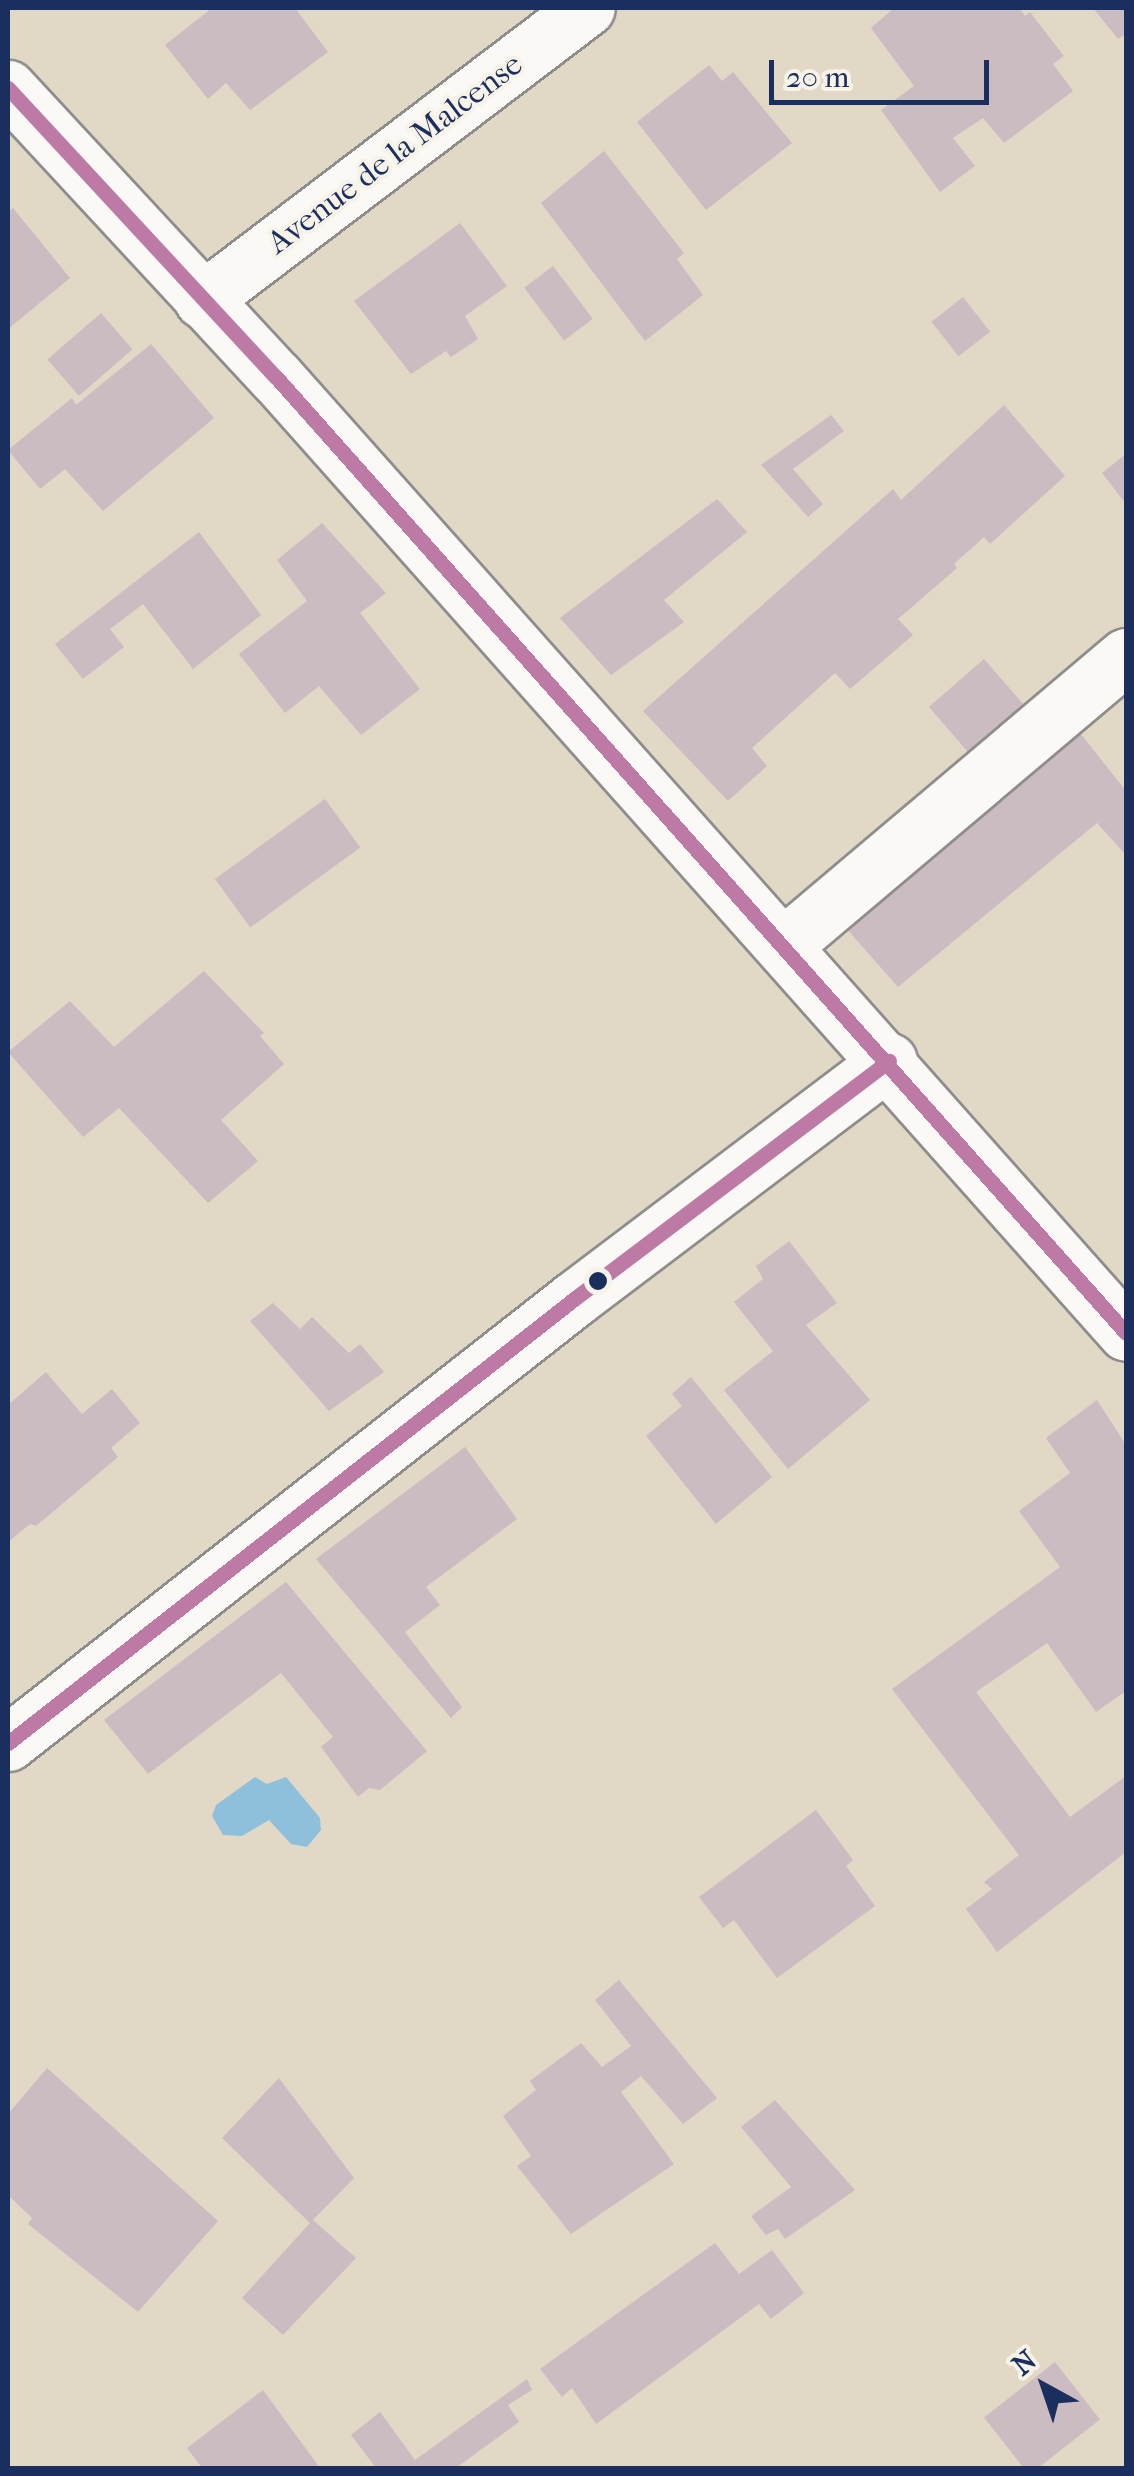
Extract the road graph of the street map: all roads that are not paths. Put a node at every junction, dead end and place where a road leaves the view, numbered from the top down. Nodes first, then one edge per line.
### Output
1 (587, 8) edge
2 (8, 88) edge
3 (202, 300) junction
4 (1126, 656) edge
5 (785, 944) junction
6 (889, 1061) junction
7 (1126, 1332) edge
8 (8, 1743) edge

1 - 3 street, Avenue de la Malcense
2 - 3 street
3 - 5 street
4 - 5 street
5 - 6 street
6 - 7 street
6 - 8 street

